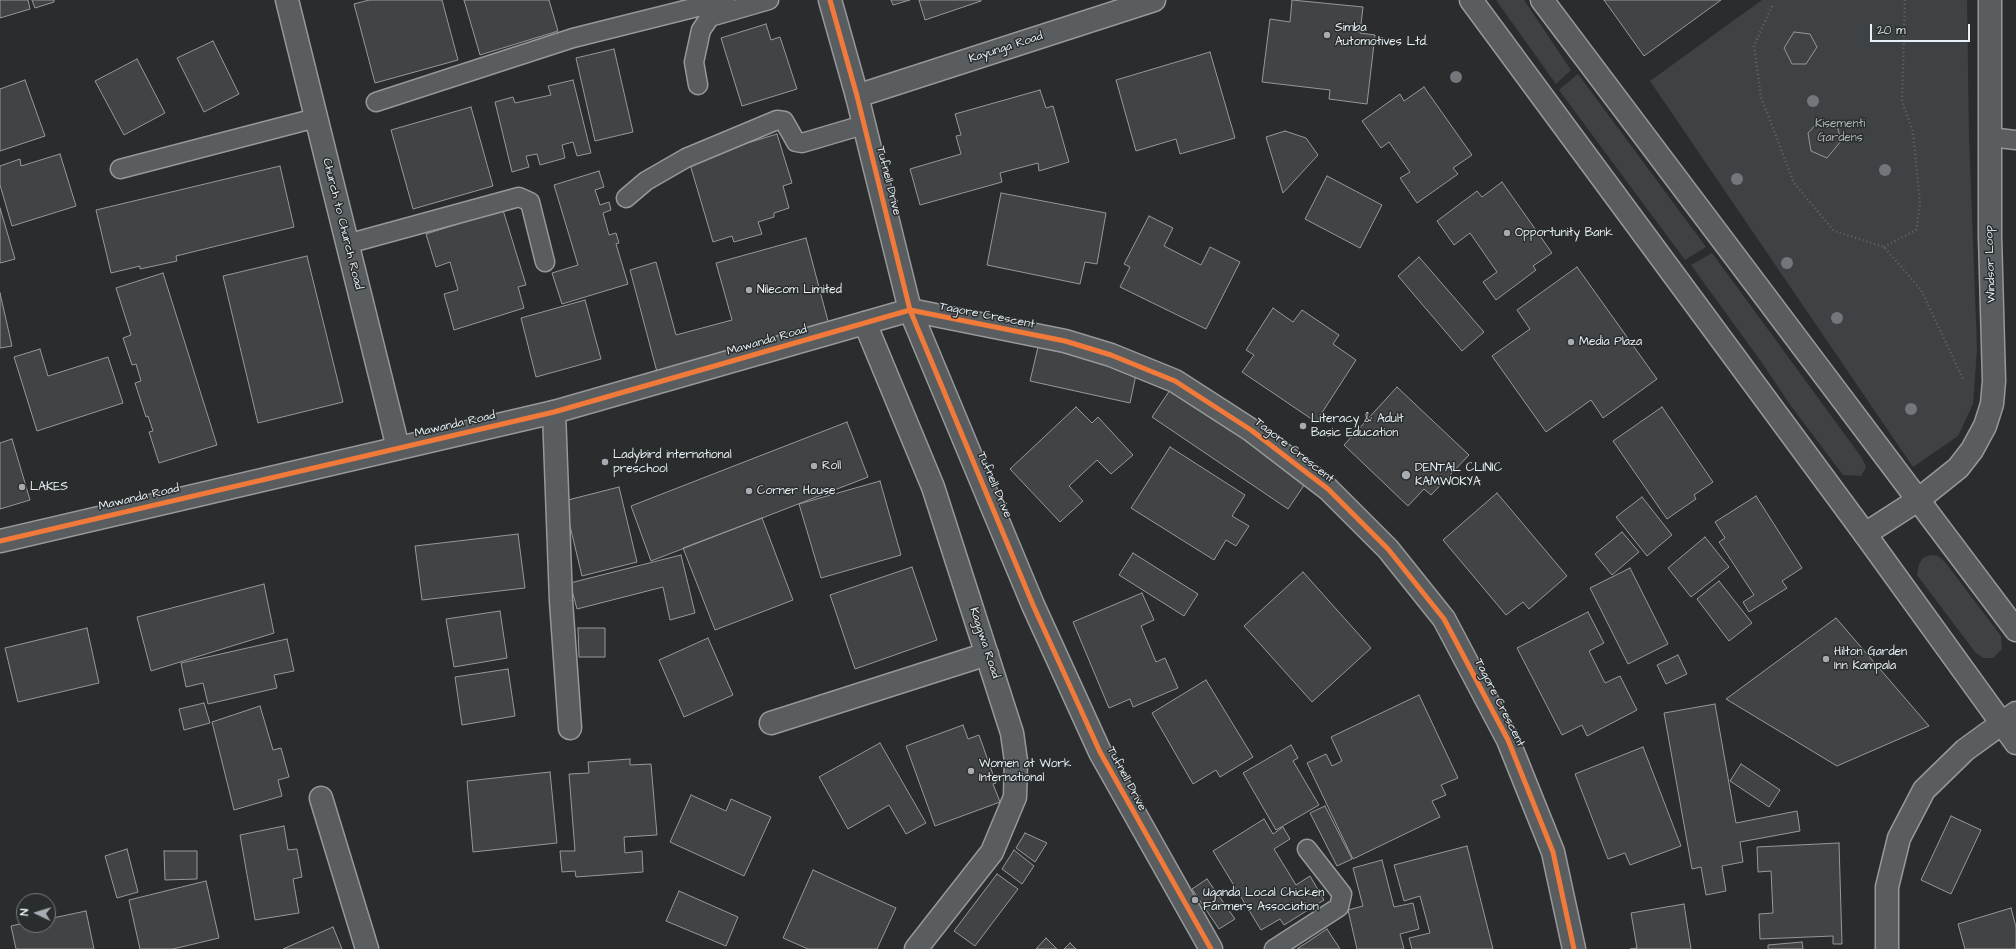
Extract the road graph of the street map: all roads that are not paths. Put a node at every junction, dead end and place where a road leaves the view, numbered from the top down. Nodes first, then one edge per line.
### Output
1 (287, 0) edge
2 (725, 0) edge
3 (769, 0) edge
4 (830, 0) edge
5 (1154, 0) edge
6 (1471, 0) edge
7 (1542, 0) edge
8 (1990, 0) edge
9 (698, 85) dead end
10 (857, 96) junction
11 (376, 102) dead end
12 (316, 118) junction
13 (863, 125) junction
14 (1990, 137) junction
15 (2016, 140) edge
16 (120, 169) dead end
17 (626, 198) dead end
18 (347, 244) junction
19 (546, 262) dead end
20 (910, 310) junction
21 (865, 323) junction
22 (554, 412) junction
23 (398, 448) junction
24 (1918, 500) junction
25 (1865, 534) junction
26 (0, 541) edge
27 (2016, 630) edge
28 (987, 654) junction
29 (2009, 718) edge
30 (771, 723) dead end
31 (570, 728) dead end
32 (2016, 743) edge
33 (321, 798) dead end
34 (1307, 850) dead end
35 (367, 949) edge
36 (916, 949) edge
37 (1211, 949) edge
38 (1274, 949) edge
39 (1574, 949) edge
40 (1887, 949) edge

1 - 12 street, Church to Church Road
2 - 11 lane
3 - 9 lane
4 - 10 street, Tufnell Drive
5 - 10 street, Kayunga Road
6 - 25 street
7 - 24 street
8 - 14 street, Windsor Loop
10 - 13 street, Tufnell Drive
12 - 16 lane
12 - 18 street, Church to Church Road
13 - 17 lane
13 - 20 street, Tufnell Drive
14 - 15 lane
14 - 24 street, Windsor Loop
18 - 19 lane
18 - 23 street, Church to Church Road
20 - 21 street, Mawanda Road
20 - 37 street, Tufnell Drive
20 - 39 street, Tagore Crescent
21 - 22 street, Mawanda Road
21 - 28 street, Kaggwa Road
22 - 23 street, Mawanda Road
22 - 31 street
23 - 26 street, Mawanda Road
24 - 25 street, Windsor Loop
24 - 27 street
25 - 29 street
28 - 30 street
28 - 36 street, Kaggwa Road
29 - 32 street
29 - 40 street
33 - 35 street
34 - 38 lane

